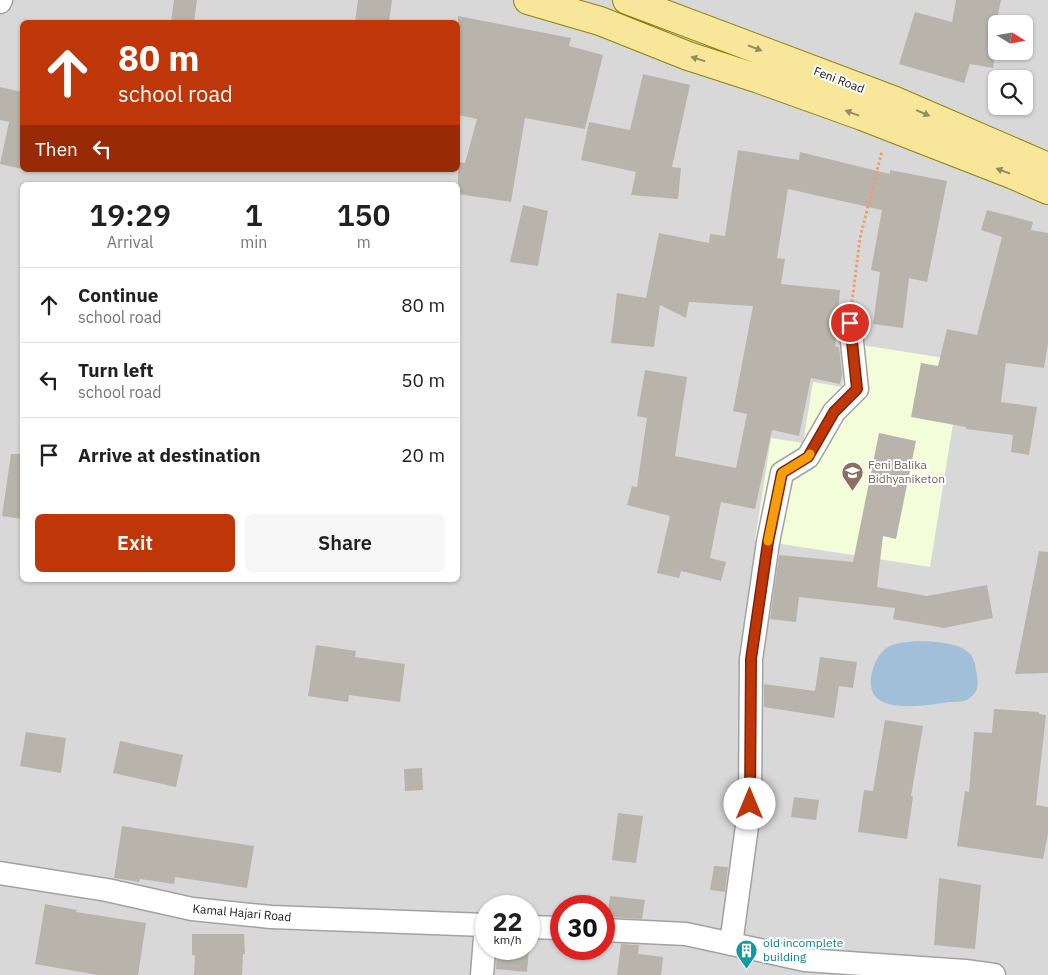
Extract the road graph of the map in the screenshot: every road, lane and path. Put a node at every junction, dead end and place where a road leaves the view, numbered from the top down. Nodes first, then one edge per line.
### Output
1 (528, 0) edge
2 (631, 1) edge
3 (888, 126) junction
4 (1048, 167) edge
5 (1048, 190) edge
6 (850, 323) joint
7 (0, 873) edge
8 (475, 925) edge
9 (615, 931) edge
10 (730, 944) junction
11 (483, 960) edge
12 (482, 975) edge
13 (994, 975) edge

3 -> 1 main road
2 -> 4 main road, Feni Road
5 -> 3 main road
3 - 6 path
6 - 10 street
7 - 8 street, Kamal Hajari Road
9 - 10 street
10 - 13 street
11 - 12 street

